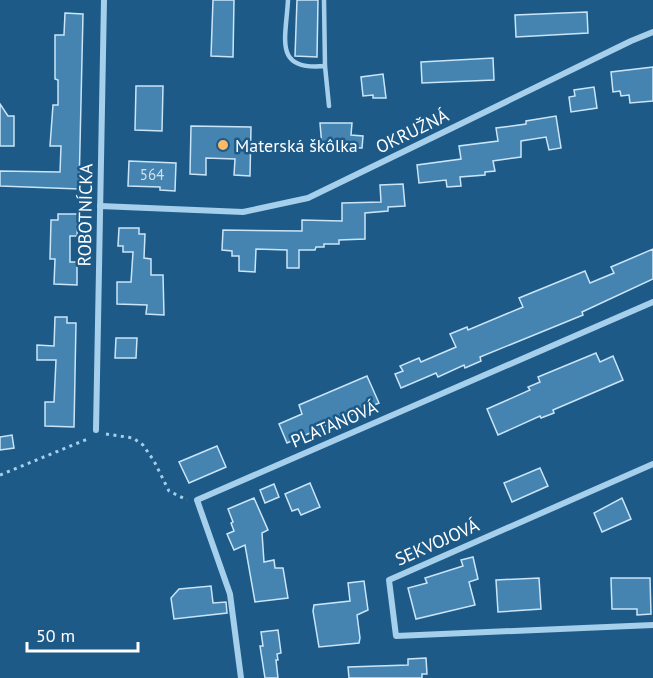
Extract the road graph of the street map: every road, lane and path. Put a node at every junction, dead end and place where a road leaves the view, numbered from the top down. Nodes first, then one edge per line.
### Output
1 (104, 0) edge
2 (288, 0) edge
3 (324, 0) edge
4 (653, 32) edge
5 (325, 66) junction
6 (329, 106) dead end
7 (100, 206) junction
8 (653, 302) edge
9 (97, 432) junction
10 (653, 464) edge
11 (0, 475) edge
12 (197, 500) junction
13 (653, 625) edge
14 (241, 678) edge

1 - 7 street, ROBOTNÍCKA
2 - 5 lane
3 - 5 lane
4 - 7 street, OKRUŽNÁ
5 - 6 lane
7 - 9 street, ROBOTNÍCKA
8 - 12 street, PLATANOVÁ
9 - 11 path
9 - 12 path
10 - 13 street, SEKVOJOVÁ
12 - 14 street

